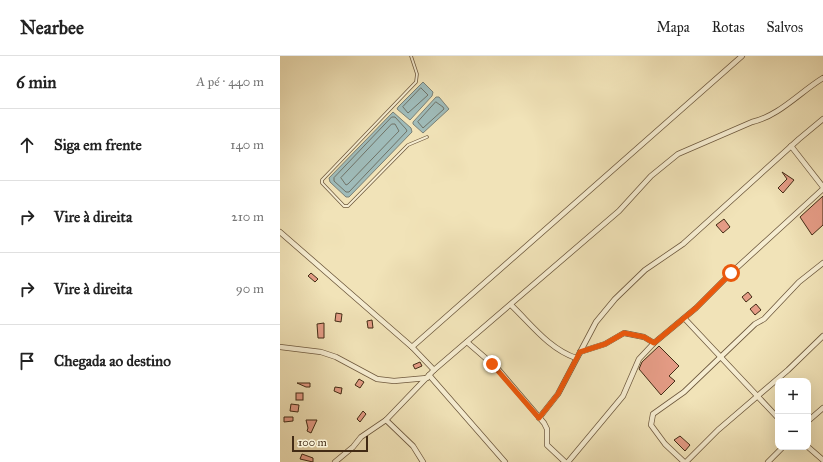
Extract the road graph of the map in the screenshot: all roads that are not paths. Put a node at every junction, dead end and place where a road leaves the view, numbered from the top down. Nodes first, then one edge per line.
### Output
1 (411, 56) edge
2 (742, 56) edge
3 (823, 78) edge
4 (823, 119) edge
5 (427, 137) dead end
6 (791, 146) junction
7 (823, 188) edge
8 (280, 232) edge
9 (823, 263) edge
10 (818, 268) junction
11 (823, 272) edge
12 (511, 305) junction
13 (685, 319) junction
14 (823, 336) edge
15 (467, 342) junction
16 (654, 343) junction
17 (280, 347) edge
18 (412, 348) junction
19 (580, 352) junction
20 (721, 357) junction
21 (576, 358) junction
22 (434, 370) junction
23 (428, 376) junction
24 (756, 395) junction
25 (823, 408) edge
26 (775, 415) edge
27 (539, 418) junction
28 (811, 419) edge
29 (386, 420) junction
30 (780, 450) edge
31 (811, 450) edge
32 (823, 460) edge
33 (335, 462) edge
34 (423, 462) edge
35 (505, 462) edge
36 (566, 462) edge
37 (685, 462) edge
38 (768, 462) edge

1 - 5 lane
2 - 18 street
3 - 12 street
4 - 6 street
6 - 7 street
6 - 19 street
7 - 13 street
8 - 18 street
9 - 10 street
10 - 11 street
10 - 20 street
12 - 15 street
12 - 21 street
13 - 16 street
13 - 20 street
14 - 24 street
15 - 22 street
15 - 27 street
16 - 19 street
16 - 36 street
17 - 23 street
18 - 22 street
19 - 21 street
20 - 24 street
20 - 37 street
21 - 27 street
22 - 23 street
23 - 29 street
23 - 35 street
24 - 26 street
24 - 37 street
25 - 28 street
27 - 36 street
29 - 33 street
29 - 34 street
30 - 38 street
31 - 32 street

